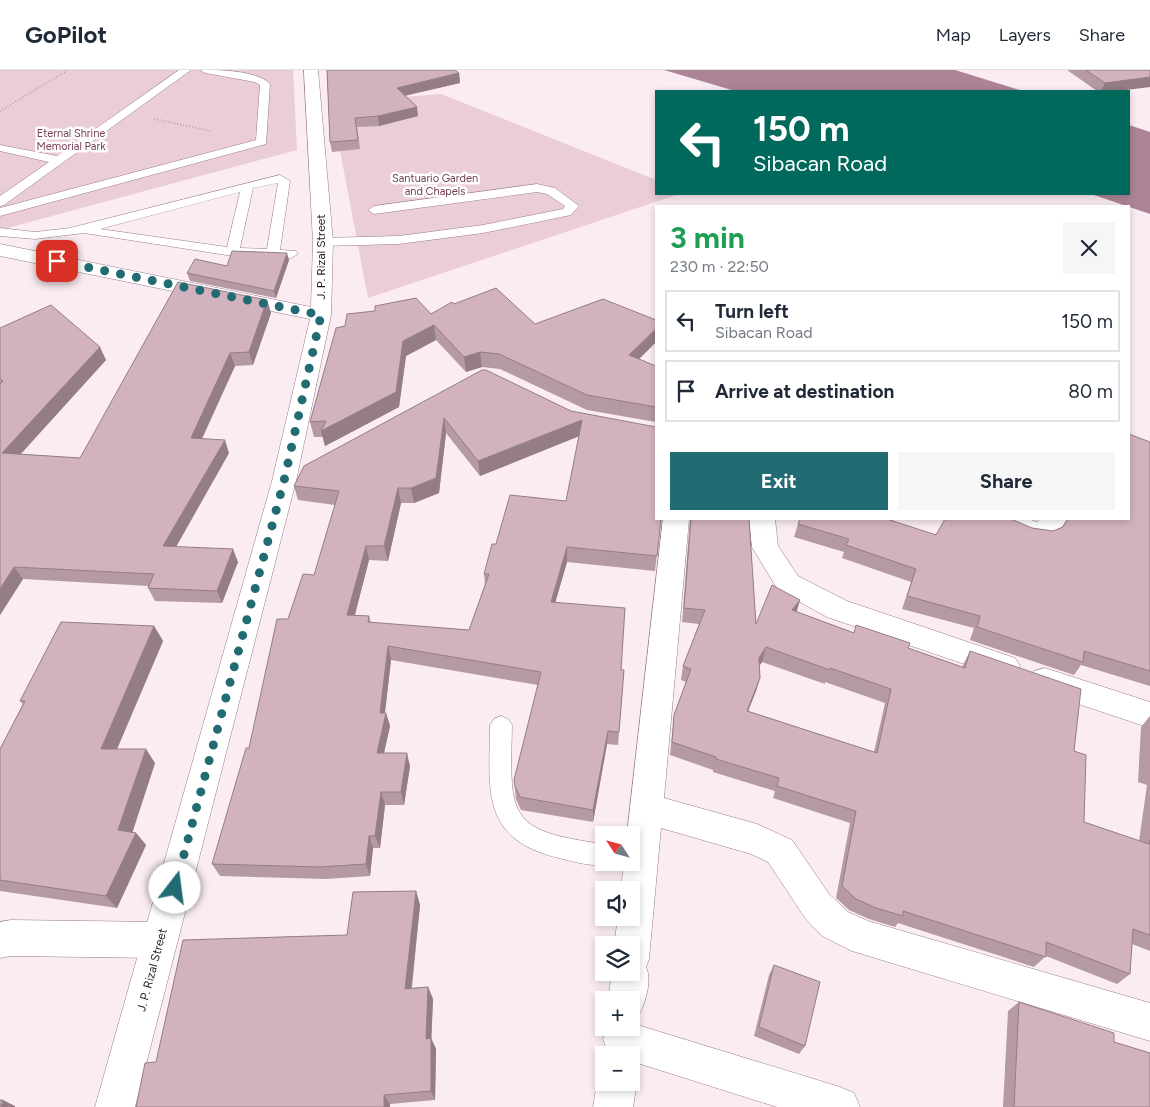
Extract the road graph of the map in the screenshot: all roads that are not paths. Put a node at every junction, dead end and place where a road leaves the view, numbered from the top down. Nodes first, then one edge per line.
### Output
1 (186, 70) edge
2 (205, 70) edge
3 (311, 70) edge
4 (0, 148) edge
5 (59, 160) junction
6 (247, 186) junction
7 (0, 202) edge
8 (374, 210) dead end
9 (0, 212) edge
10 (81, 230) junction
11 (0, 232) edge
12 (322, 242) junction
13 (0, 250) edge
14 (233, 252) junction
15 (272, 253) junction
16 (291, 254) dead end
17 (321, 315) junction
18 (676, 520) edge
19 (762, 520) edge
20 (1005, 520) edge
21 (1053, 520) edge
22 (1150, 715) edge
23 (500, 724) dead end
24 (648, 809) junction
25 (640, 846) edge
26 (595, 854) edge
27 (636, 871) edge
28 (632, 936) edge
29 (0, 940) edge
30 (160, 940) junction
31 (1150, 1022) edge
32 (622, 1040) edge
33 (616, 1091) edge
34 (115, 1107) edge
35 (613, 1107) edge
36 (840, 1107) edge

1 - 5 lane
2 - 9 lane
3 - 12 street, J. P. Rizal Street
4 - 5 lane
5 - 7 lane
6 - 10 lane
6 - 14 lane
6 - 15 lane
8 - 12 lane
10 - 11 lane
10 - 14 lane
12 - 17 street, J. P. Rizal Street
13 - 17 street
14 - 15 lane
15 - 16 lane
17 - 30 street, J. P. Rizal Street
18 - 24 street
19 - 22 street
20 - 21 street
23 - 26 lane
24 - 25 street
24 - 31 street
27 - 28 street
29 - 30 street
30 - 34 street, J. P. Rizal Street
32 - 36 street
33 - 35 street

